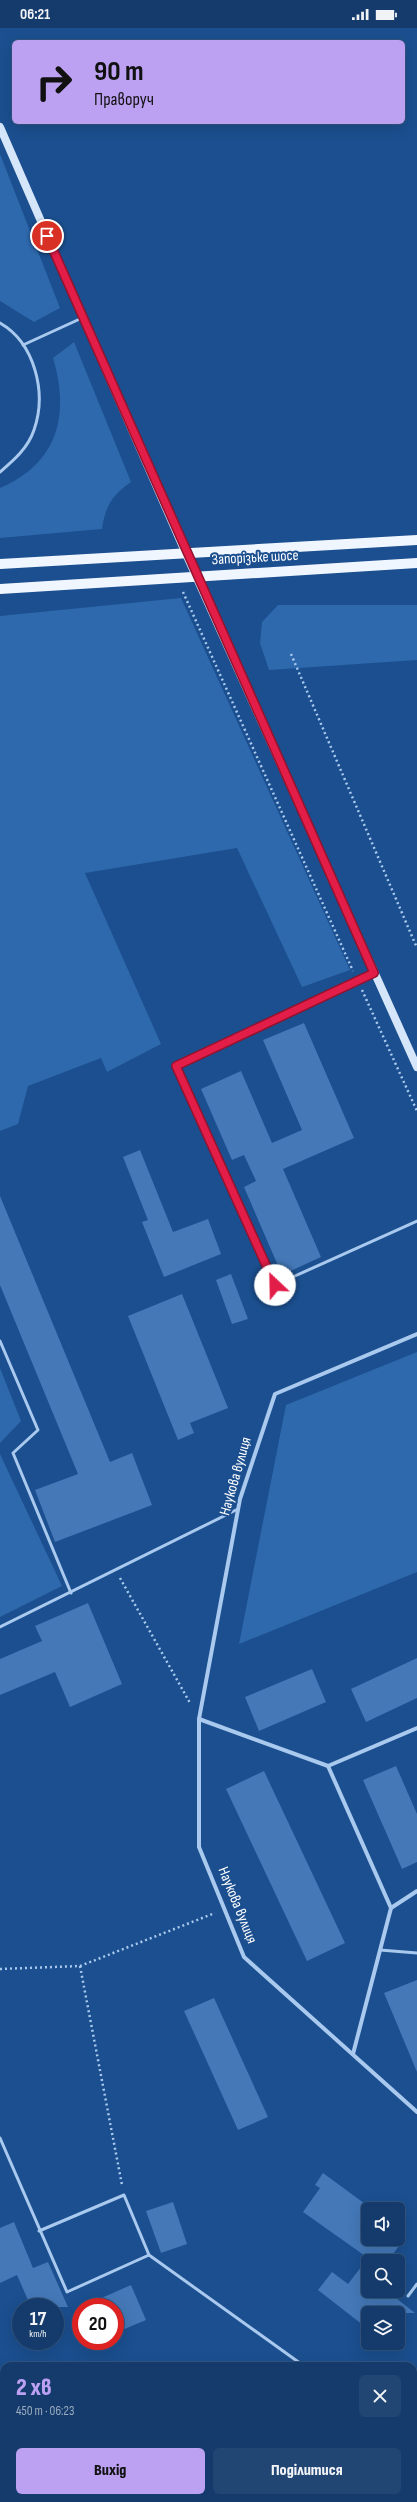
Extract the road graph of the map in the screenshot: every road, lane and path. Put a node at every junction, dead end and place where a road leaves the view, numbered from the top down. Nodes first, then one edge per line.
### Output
1 (0, 127) edge
2 (83, 318) junction
3 (0, 323) edge
4 (24, 345) junction
5 (0, 472) edge
6 (417, 540) edge
7 (186, 554) junction
8 (417, 563) edge
9 (0, 564) edge
10 (197, 575) junction
11 (176, 577) junction
12 (0, 589) edge
13 (291, 654) dead end
14 (417, 948) edge
15 (374, 973) junction
16 (358, 980) junction
17 (417, 1067) edge
18 (417, 1111) edge
19 (417, 1221) edge
20 (417, 1334) edge
21 (0, 1341) edge
22 (238, 1509) junction
23 (116, 1571) junction
24 (71, 1593) junction
25 (0, 1627) edge
26 (199, 1719) junction
27 (417, 1728) edge
28 (328, 1766) junction
29 (417, 1891) edge
30 (391, 1908) junction
31 (224, 1910) junction
32 (380, 1950) junction
33 (417, 1953) edge
34 (80, 1966) junction
35 (0, 1969) edge
36 (353, 2054) junction
37 (417, 2112) edge
38 (0, 2138) edge
39 (124, 2194) junction
40 (39, 2230) junction
41 (149, 2255) junction
42 (417, 2284) edge
43 (408, 2296) dead end
44 (298, 2362) edge

1 - 2 street
2 - 4 lane
2 - 7 street
3 - 4 lane
4 - 5 lane
6 - 7 main road, Запорізьке шосе
7 - 9 main road, Запорізьке шосе
7 - 10 street
8 - 10 main road, Запорізьке шосе
10 - 11 main road, Запорізьке шосе
10 - 15 street
11 - 12 main road, Запорізьке шосе
11 - 16 path
13 - 14 path
15 - 16 lane
15 - 17 street
16 - 18 path
16 - 19 lane
20 - 22 street, Наукова вулиця
21 - 24 lane
22 - 23 lane
22 - 26 street, Наукова вулиця
23 - 24 lane
23 - 26 path
24 - 25 lane
26 - 28 street
26 - 31 street, Наукова вулиця
27 - 28 street
28 - 30 street
29 - 30 street
30 - 32 street
31 - 34 path
31 - 36 street, Наукова вулиця
32 - 33 lane
32 - 36 street
34 - 35 path
34 - 39 path
36 - 37 street, Наукова вулиця
38 - 40 lane
39 - 40 lane
39 - 41 lane
40 - 41 lane
41 - 44 lane
42 - 43 lane

